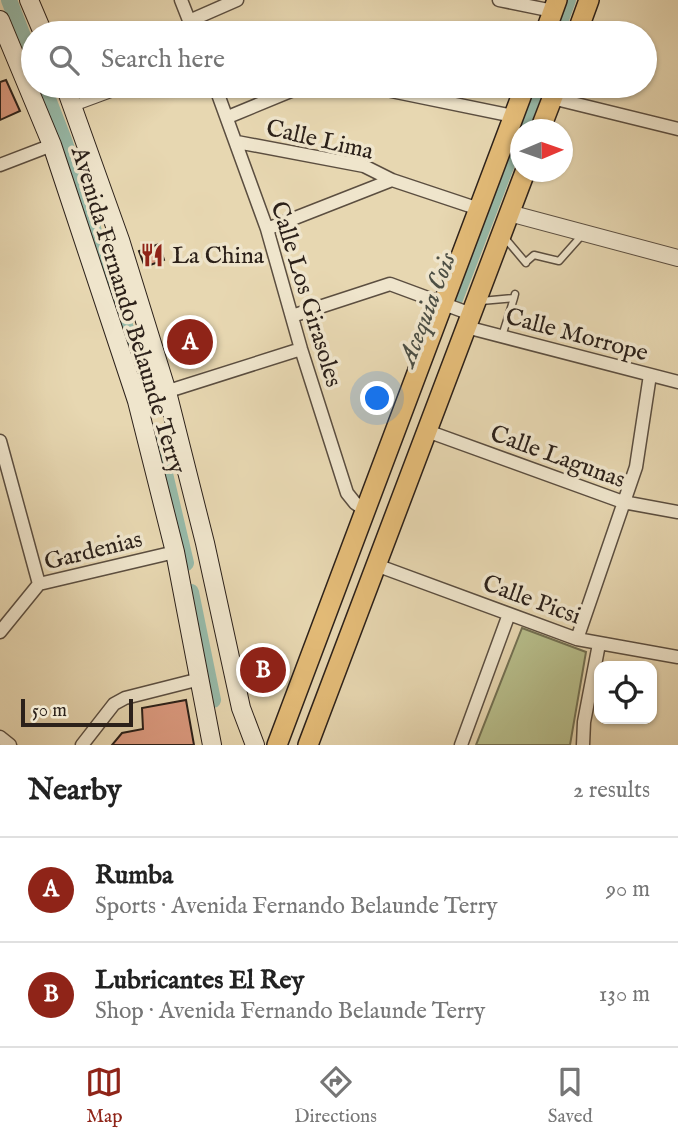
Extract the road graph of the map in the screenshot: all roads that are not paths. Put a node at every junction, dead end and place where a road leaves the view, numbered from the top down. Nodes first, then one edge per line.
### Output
1 (29, 0) edge
2 (181, 0) edge
3 (237, 0) edge
4 (499, 0) edge
5 (589, 0) edge
6 (523, 2) edge
7 (555, 5) edge
8 (0, 20) edge
9 (38, 21) edge
10 (190, 21) edge
11 (202, 21) edge
12 (581, 21) edge
13 (21, 70) edge
14 (32, 98) edge
15 (70, 98) edge
16 (95, 98) edge
17 (220, 98) edge
18 (274, 98) edge
19 (425, 98) edge
20 (520, 98) edge
21 (553, 98) edge
22 (575, 98) edge
23 (73, 106) junction
24 (513, 116) junction
25 (228, 117) junction
26 (544, 119) edge
27 (678, 129) edge
28 (237, 142) junction
29 (52, 145) junction
30 (0, 165) edge
31 (392, 180) junction
32 (521, 182) edge
33 (479, 209) junction
34 (509, 213) junction
35 (267, 229) junction
36 (584, 233) junction
37 (501, 234) junction
38 (678, 258) edge
39 (444, 305) junction
40 (470, 314) junction
41 (292, 316) junction
42 (502, 336) junction
43 (302, 349) junction
44 (650, 375) junction
45 (678, 382) edge
46 (167, 392) junction
47 (137, 401) junction
48 (427, 431) junction
49 (0, 441) edge
50 (623, 502) junction
51 (365, 510) junction
52 (678, 512) edge
53 (175, 552) junction
54 (376, 565) junction
55 (39, 584) junction
56 (509, 614) junction
57 (0, 632) edge
58 (577, 639) junction
59 (599, 644) junction
60 (678, 657) edge
61 (200, 679) junction
62 (0, 737) edge
63 (10, 745) edge
64 (82, 745) edge
65 (212, 745) edge
66 (255, 745) edge
67 (276, 745) edge
68 (308, 745) edge
69 (461, 745) edge
70 (583, 745) edge

1 - 9 main road
2 - 10 street
3 - 11 street
4 - 6 street
5 - 12 main road
6 - 7 street
8 - 13 main road, Avenida Fernando Belaunde Terry
14 - 29 main road, Avenida Fernando Belaunde Terry
15 - 23 main road, Avenida Fernando Belaunde Terry
16 - 23 street
17 - 25 street, Calle Los Girasoles
18 - 25 street
19 - 24 street
20 - 24 main road
21 - 26 main road
22 - 27 street
23 - 46 main road, Avenida Fernando Belaunde Terry
24 - 33 main road
25 - 28 street, Calle Los Girasoles
28 - 31 street, Calle Lima
28 - 35 street, Calle Los Girasoles
29 - 30 street
29 - 47 main road, Avenida Fernando Belaunde Terry
31 - 33 street, Calle Lima
31 - 35 street, Calle Lima
32 - 34 main road
33 - 39 main road
34 - 36 street
34 - 37 main road
35 - 41 street, Calle Los Girasoles
36 - 37 lane
36 - 38 street
37 - 40 main road
39 - 40 street, Calle Morrope
39 - 41 street, Calle Morrope
39 - 51 main road
40 - 42 street, Calle Morrope
40 - 42 lane
40 - 48 main road
41 - 43 street, Calle Los Girasoles
42 - 44 street, Calle Morrope
43 - 46 street
43 - 51 street, Calle Los Girasoles
44 - 45 street, Calle Morrope
44 - 50 street
46 - 47 street
46 - 66 main road, Avenida Fernando Belaunde Terry
47 - 53 main road, Avenida Fernando Belaunde Terry
48 - 50 street, Calle Lagunas
48 - 54 main road
49 - 55 street
50 - 52 street, Calle Lagunas
50 - 58 street
51 - 67 main road
53 - 55 street, Gardenias
53 - 61 main road, Avenida Fernando Belaunde Terry
54 - 56 street, Calle Picsi
54 - 68 main road
55 - 57 street, Gardenias
56 - 58 street, Calle Picsi
56 - 69 street
58 - 59 street, Calle Picsi
59 - 60 street, Calle Picsi
59 - 70 street
61 - 64 street
61 - 65 main road, Avenida Fernando Belaunde Terry
62 - 63 street

